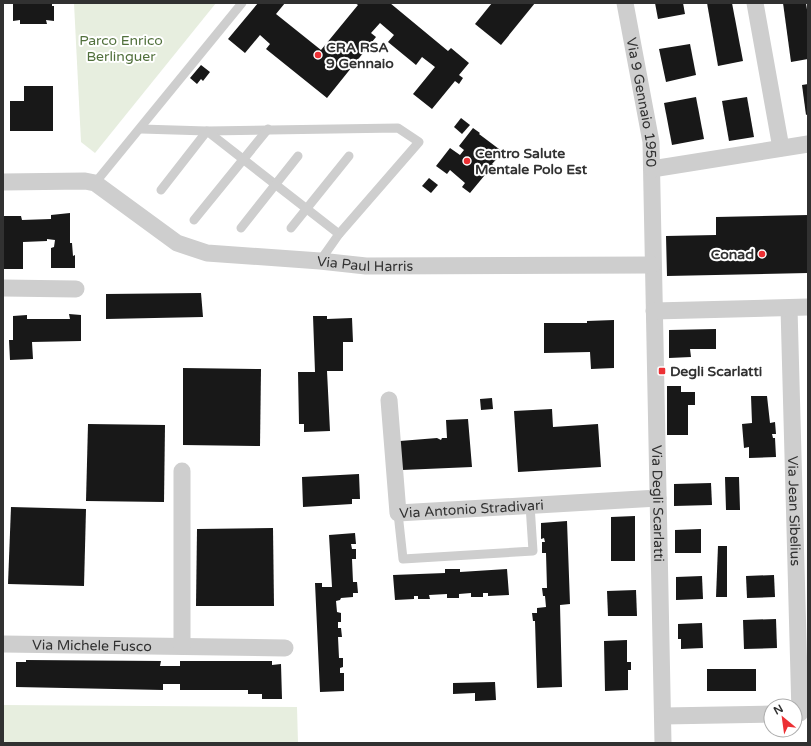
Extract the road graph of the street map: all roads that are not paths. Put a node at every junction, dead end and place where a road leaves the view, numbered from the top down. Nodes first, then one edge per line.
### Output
1 (242, 3) edge
2 (625, 3) edge
3 (755, 3) edge
4 (268, 129) junction
5 (140, 130) junction
6 (207, 131) junction
7 (808, 144) edge
8 (781, 148) junction
9 (298, 156) dead end
10 (349, 156) dead end
11 (243, 159) junction
12 (652, 169) junction
13 (3, 182) edge
14 (96, 183) junction
15 (275, 184) junction
16 (160, 190) dead end
17 (306, 209) junction
18 (194, 220) dead end
19 (241, 228) dead end
20 (291, 228) dead end
21 (339, 234) junction
22 (320, 261) junction
23 (652, 265) junction
24 (3, 288) edge
25 (76, 289) dead end
26 (808, 307) edge
27 (789, 308) junction
28 (654, 311) junction
29 (389, 400) dead end
30 (182, 471) dead end
31 (658, 498) junction
32 (530, 505) junction
33 (398, 513) junction
34 (3, 644) edge
35 (182, 646) junction
36 (285, 648) dead end
37 (801, 698) edge
38 (763, 714) edge
39 (663, 716) junction
40 (663, 743) edge

1 - 5 lane
2 - 12 street, Via 9 Gennaio 1950
3 - 8 street
4 - 6 lane
4 - 11 lane
4 - 21 lane
5 - 6 lane
5 - 14 lane
6 - 11 lane
6 - 16 lane
7 - 8 street, Via 9 Gennaio 1950
8 - 12 street, Via 9 Gennaio 1950
9 - 15 lane
10 - 17 lane
11 - 15 lane
11 - 18 lane
12 - 23 street
13 - 14 street
14 - 22 street, Via Paul Harris
15 - 17 lane
15 - 19 lane
17 - 20 lane
17 - 21 lane
21 - 22 lane
22 - 23 street, Via Paul Harris
23 - 28 street, Via Degli Scarlatti
24 - 25 street
26 - 27 street
27 - 28 street
27 - 37 street, Via Jean Sibelius
28 - 31 street, Via Degli Scarlatti
29 - 33 street, Via Antonio Stradivari
30 - 35 street
31 - 32 street, Via Antonio Stradivari
31 - 39 street, Via Degli Scarlatti
32 - 33 street, Via Antonio Stradivari
32 - 33 lane
34 - 35 street, Via Michele Fusco
35 - 36 street, Via Michele Fusco
38 - 39 street
39 - 40 street, Via Degli Scarlatti

